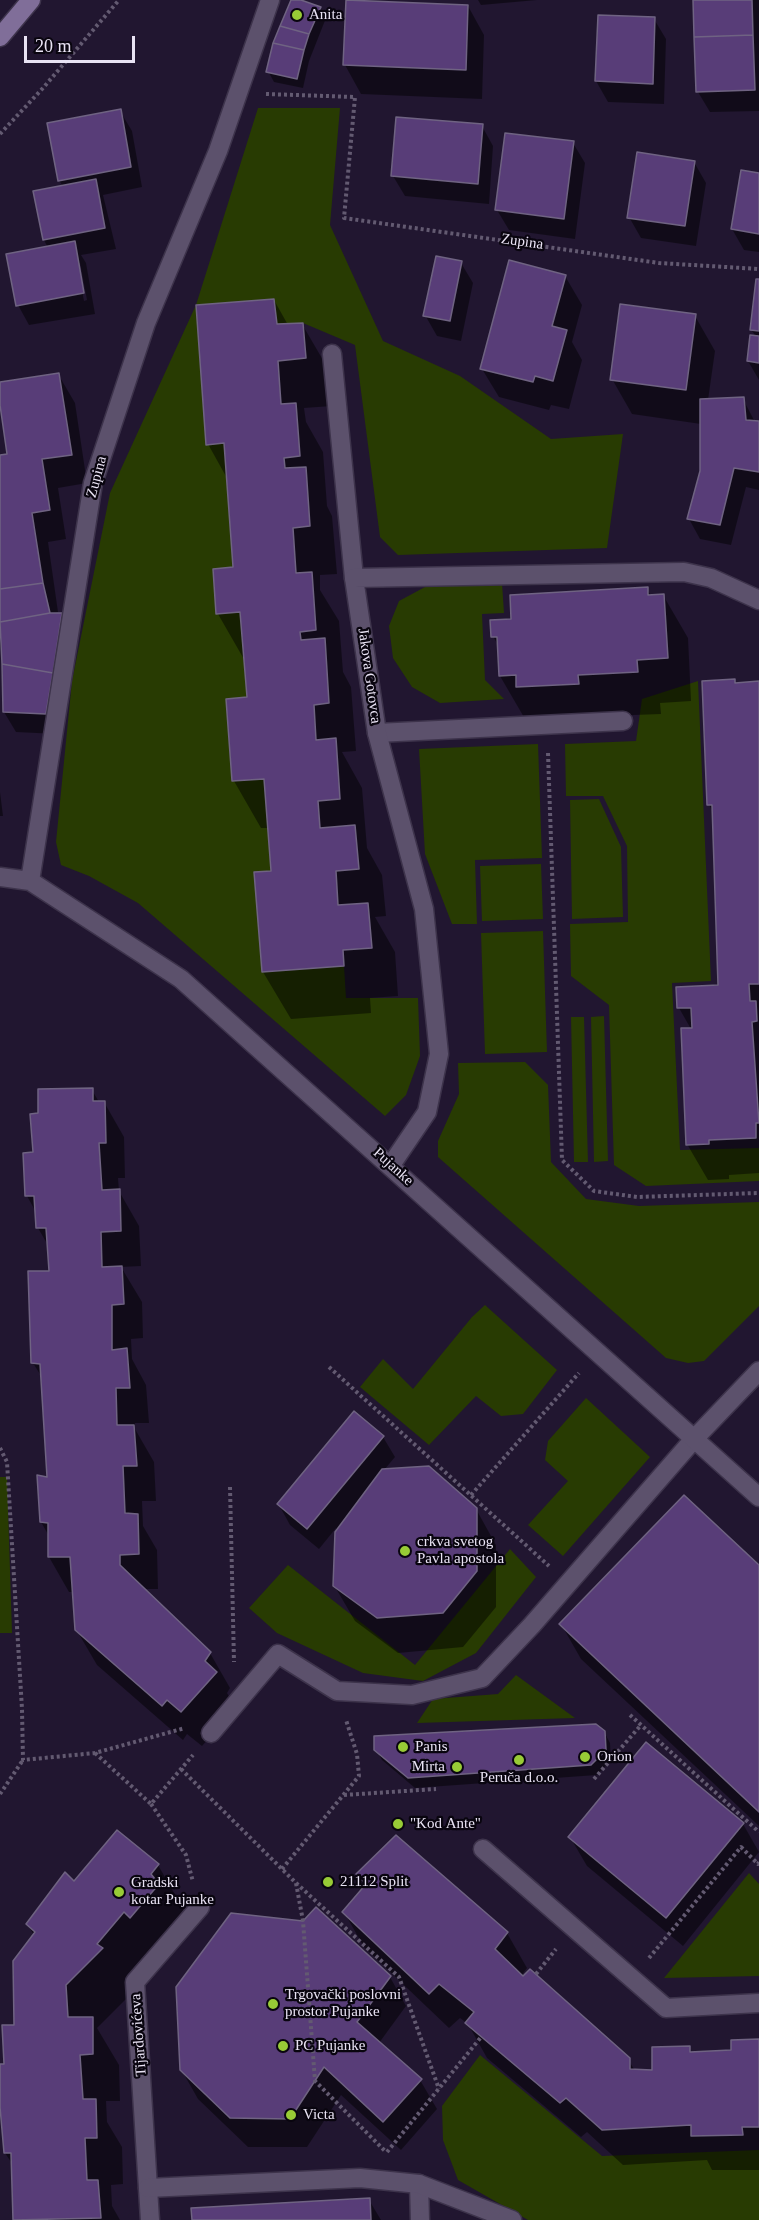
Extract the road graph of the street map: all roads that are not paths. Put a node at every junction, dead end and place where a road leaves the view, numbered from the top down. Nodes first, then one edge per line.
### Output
1 (31, 0) edge
2 (270, 0) edge
3 (0, 37) edge
4 (332, 354) dead end
5 (354, 578) junction
6 (759, 600) edge
7 (623, 721) dead end
8 (377, 733) junction
9 (0, 877) edge
10 (30, 881) junction
11 (391, 1165) junction
12 (759, 1371) edge
13 (694, 1439) junction
14 (759, 1497) edge
15 (212, 1733) road end
16 (483, 1849) dead end
17 (200, 1907) road end
18 (759, 2003) edge
19 (419, 2184) junction
20 (148, 2188) junction
21 (150, 2220) edge
22 (420, 2220) edge
23 (512, 2220) edge

1 - 3 street
2 - 10 street, Zupina
4 - 5 street, Jakova Gotovca
5 - 6 street
5 - 8 street, Jakova Gotovca
7 - 8 street
8 - 11 street, Jakova Gotovca
9 - 10 street, Pujanke
10 - 11 street, Pujanke
11 - 13 street, Pujanke
12 - 13 street
13 - 14 street, Pujanke
13 - 15 street
16 - 18 street
17 - 20 street, Tijardovićeva
19 - 20 street
19 - 22 street
19 - 23 street
20 - 21 street, Tijardovićeva

